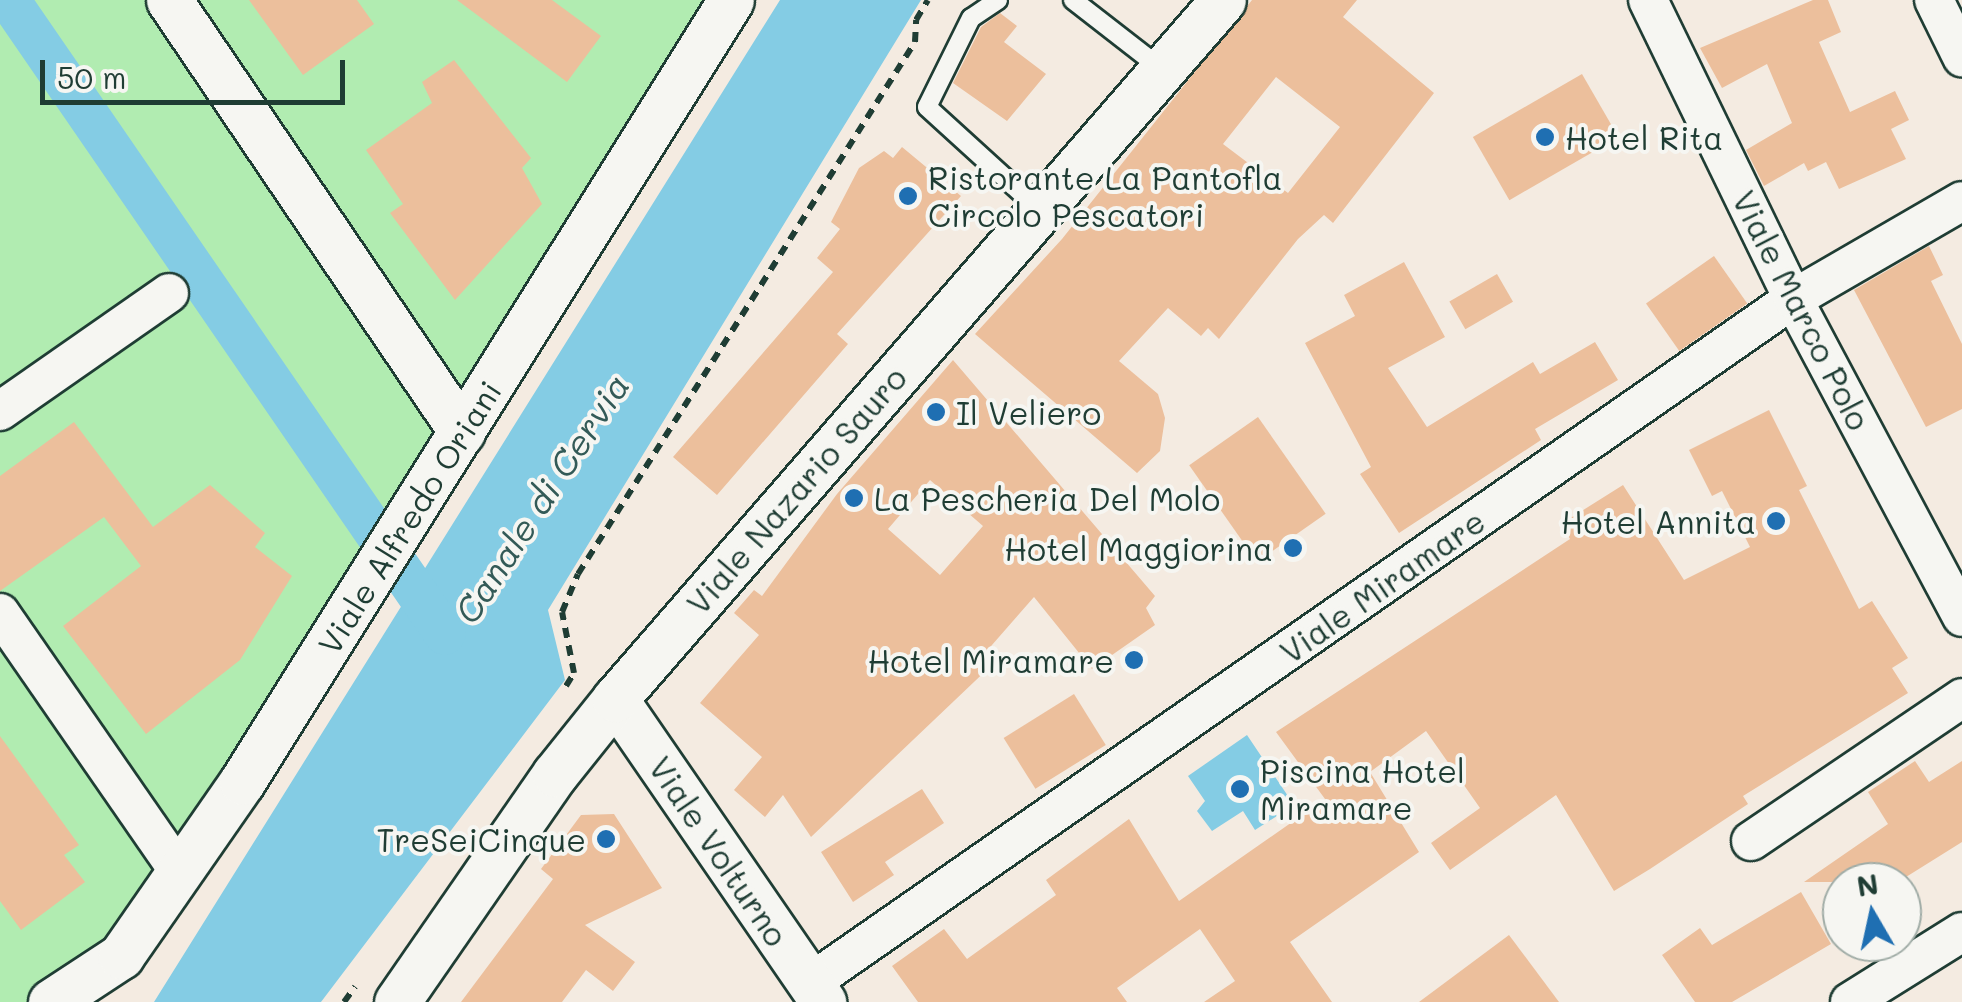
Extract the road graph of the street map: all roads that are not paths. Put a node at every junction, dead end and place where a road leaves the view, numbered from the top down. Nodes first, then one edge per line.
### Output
1 (168, 0) edge
2 (731, 0) edge
3 (998, 0) edge
4 (1073, 0) edge
5 (1223, 0) edge
6 (1648, 0) edge
7 (1934, 0) edge
8 (1962, 57) edge
9 (1162, 70) junction
10 (1962, 201) edge
11 (1040, 210) junction
12 (169, 293) dead end
13 (1792, 298) junction
14 (0, 411) edge
15 (462, 432) junction
16 (0, 613) edge
17 (1962, 617) edge
18 (629, 683) junction
19 (1962, 698) edge
20 (1751, 842) dead end
21 (180, 873) junction
22 (1962, 932) edge
23 (121, 956) junction
24 (382, 986) edge
25 (816, 992) edge
26 (51, 1002) edge
27 (96, 1002) edge
28 (1850, 1002) edge

1 - 15 street
2 - 15 street, Viale Alfredo Oriani
3 - 11 lane
4 - 9 lane
5 - 9 street, Viale Nazario Sauro
6 - 13 street, Viale Marco Polo
7 - 8 street
9 - 11 street, Viale Nazario Sauro
10 - 13 street, Viale Miramare
11 - 18 street, Viale Nazario Sauro
12 - 14 street
13 - 17 street, Viale Marco Polo
13 - 25 street, Viale Miramare
15 - 21 street, Viale Alfredo Oriani
16 - 21 street
18 - 24 street, Viale Nazario Sauro
18 - 25 street, Viale Volturno
19 - 20 street
21 - 23 street, Viale Alfredo Oriani
22 - 28 street
23 - 26 street, Viale Alfredo Oriani
23 - 27 street

